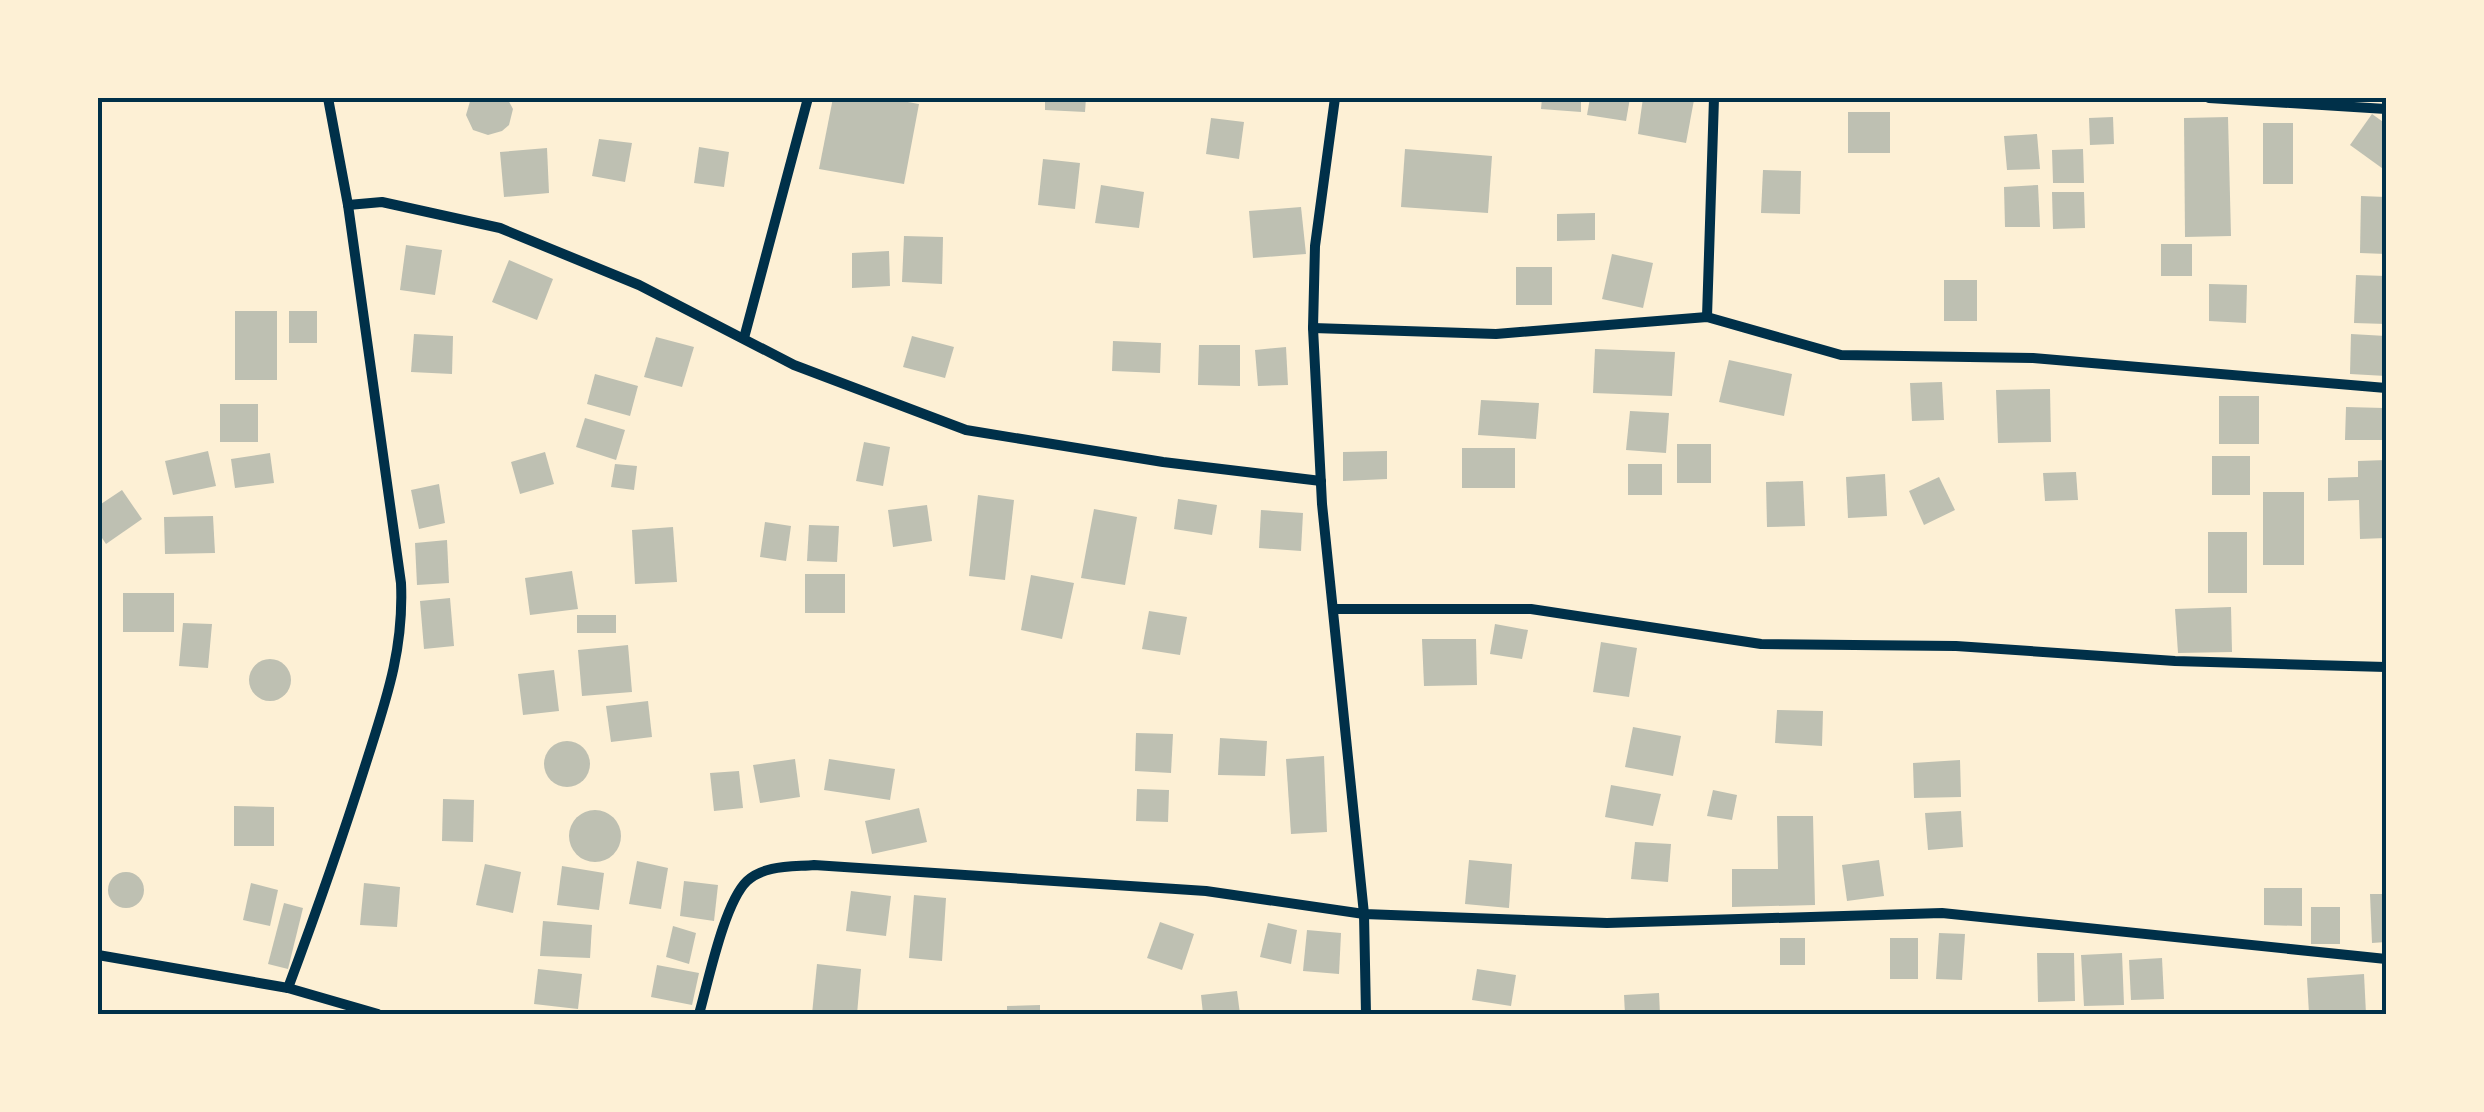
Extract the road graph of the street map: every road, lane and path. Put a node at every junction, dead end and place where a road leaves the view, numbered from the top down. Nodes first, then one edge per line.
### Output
1 (328, 98) edge
2 (808, 98) edge
3 (1334, 98) edge
4 (1714, 98) edge
5 (2209, 98) edge
6 (2386, 110) edge
7 (348, 205) junction
8 (1708, 318) junction
9 (1314, 328) junction
10 (744, 338) junction
11 (2386, 388) edge
12 (1321, 480) junction
13 (1335, 609) junction
14 (2386, 667) edge
15 (1364, 914) junction
16 (98, 955) edge
17 (2386, 960) edge
18 (288, 988) junction
19 (378, 1014) edge
20 (699, 1014) edge
21 (1366, 1014) edge

1 - 7 street
2 - 10 street
3 - 9 street
4 - 8 street
5 - 6 street
7 - 10 street
7 - 18 street
8 - 9 street
8 - 11 street
9 - 12 street
10 - 12 street
12 - 13 street
13 - 14 street
13 - 15 street
15 - 17 street
15 - 20 street
15 - 21 street
16 - 18 street
18 - 19 street

